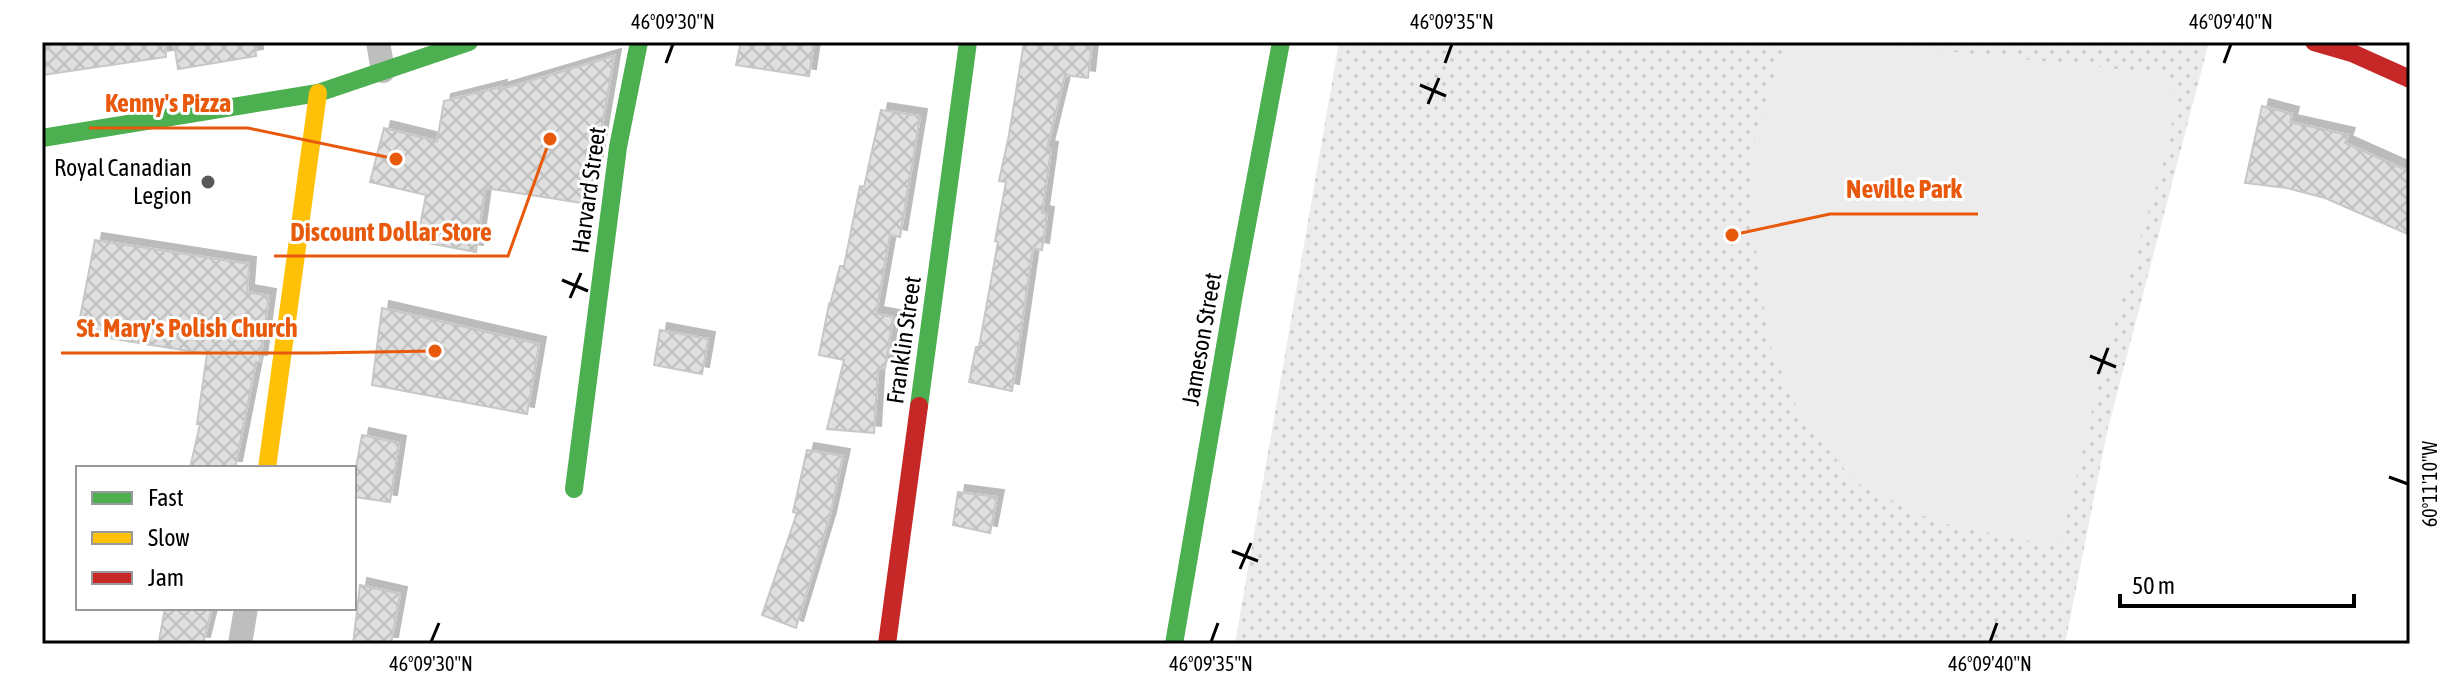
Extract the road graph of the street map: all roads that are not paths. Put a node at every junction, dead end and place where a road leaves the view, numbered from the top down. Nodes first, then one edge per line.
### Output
1 (378, 42) edge
2 (469, 42) edge
3 (639, 42) edge
4 (968, 42) edge
5 (1281, 42) edge
6 (2314, 42) edge
7 (383, 71) junction
8 (2410, 79) edge
9 (318, 93) junction
10 (42, 138) edge
11 (267, 466) edge
12 (574, 489) dead end
13 (246, 610) edge
14 (240, 644) edge
15 (887, 644) edge
16 (1174, 644) edge

1 - 7 street
2 - 7 street
3 - 12 street, Harvard Street
4 - 15 street, Franklin Street
5 - 16 street, Jameson Street
6 - 8 street
7 - 9 street
9 - 10 street
9 - 11 street
13 - 14 street

